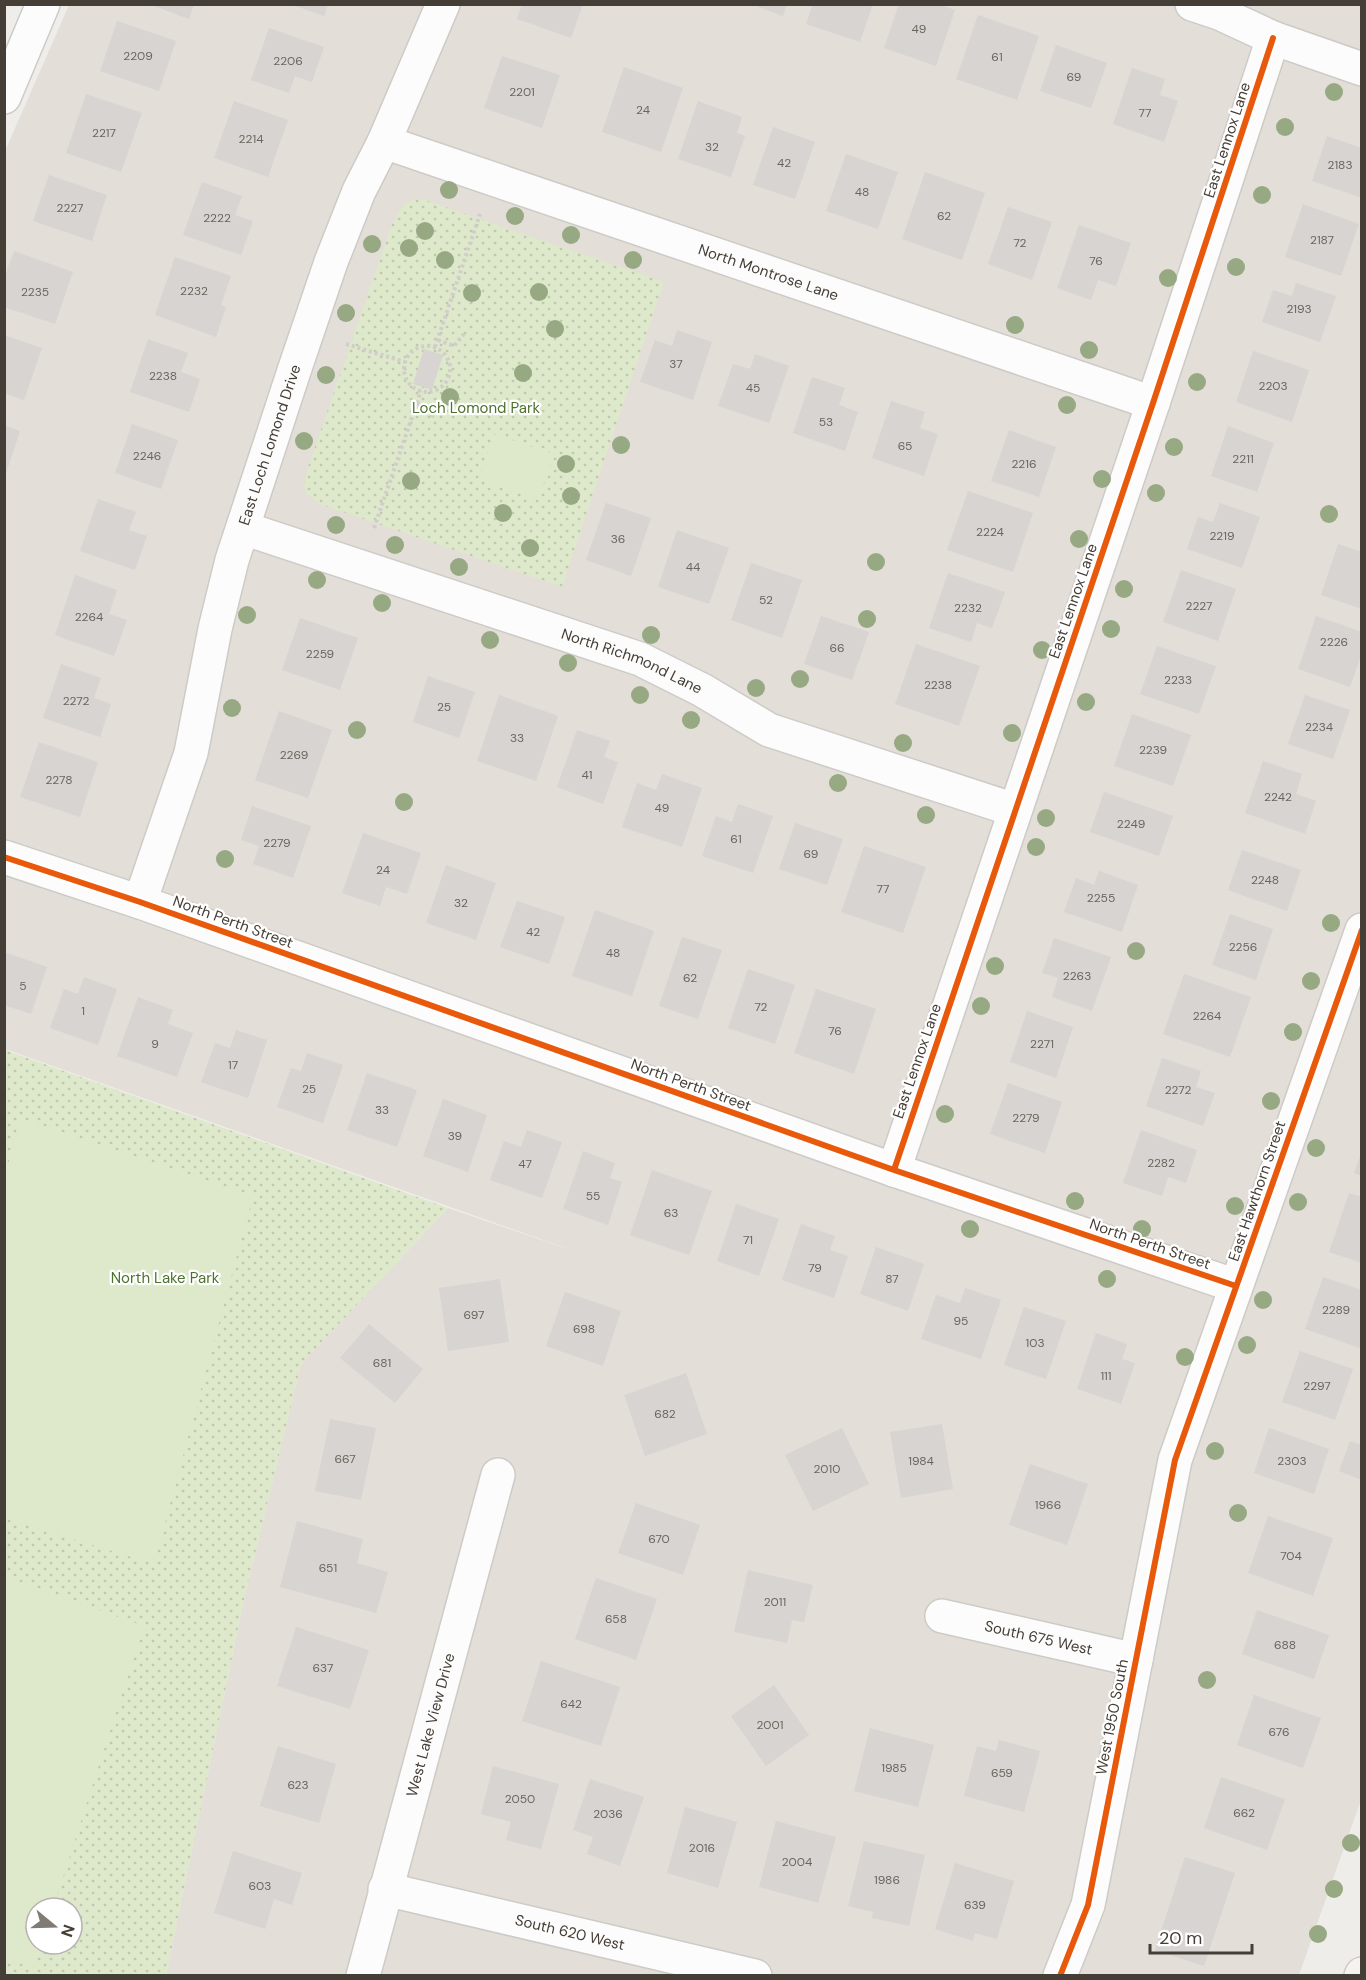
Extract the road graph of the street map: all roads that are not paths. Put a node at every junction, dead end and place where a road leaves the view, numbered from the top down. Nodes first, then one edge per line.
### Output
1 (44, 4) edge
2 (443, 4) edge
3 (1192, 4) edge
4 (1273, 38) junction
5 (1362, 69) edge
6 (4, 97) edge
7 (384, 142) junction
8 (1153, 403) junction
9 (243, 528) junction
10 (1015, 810) junction
11 (4, 857) edge
12 (140, 902) junction
13 (1362, 930) edge
14 (894, 1170) junction
15 (1236, 1286) junction
16 (1175, 1460) joint
17 (498, 1475) dead end
18 (942, 1616) dead end
19 (1136, 1660) junction
20 (385, 1889) junction
21 (363, 1976) edge
22 (755, 1976) edge
23 (1060, 1976) edge

1 - 6 street
2 - 7 street, East Loch Lomond Drive
3 - 4 street
4 - 5 street
4 - 8 street, East Lennox Lane
7 - 8 street, North Montrose Lane
7 - 9 street, East Loch Lomond Drive
8 - 10 street, East Lennox Lane
9 - 10 street, North Richmond Lane
9 - 12 street, East Loch Lomond Drive
10 - 14 street, East Lennox Lane
11 - 12 street, North Perth Street
12 - 14 street, North Perth Street
13 - 15 street, East Hawthorn Street
14 - 15 street, North Perth Street
15 - 16 street, East Hawthorn Street
16 - 19 street, West 1950 South
17 - 20 street, West Lake View Drive
18 - 19 street, South 675 West
19 - 23 street, West 1950 South
20 - 21 street, West Lake View Drive
20 - 22 street, South 620 West

